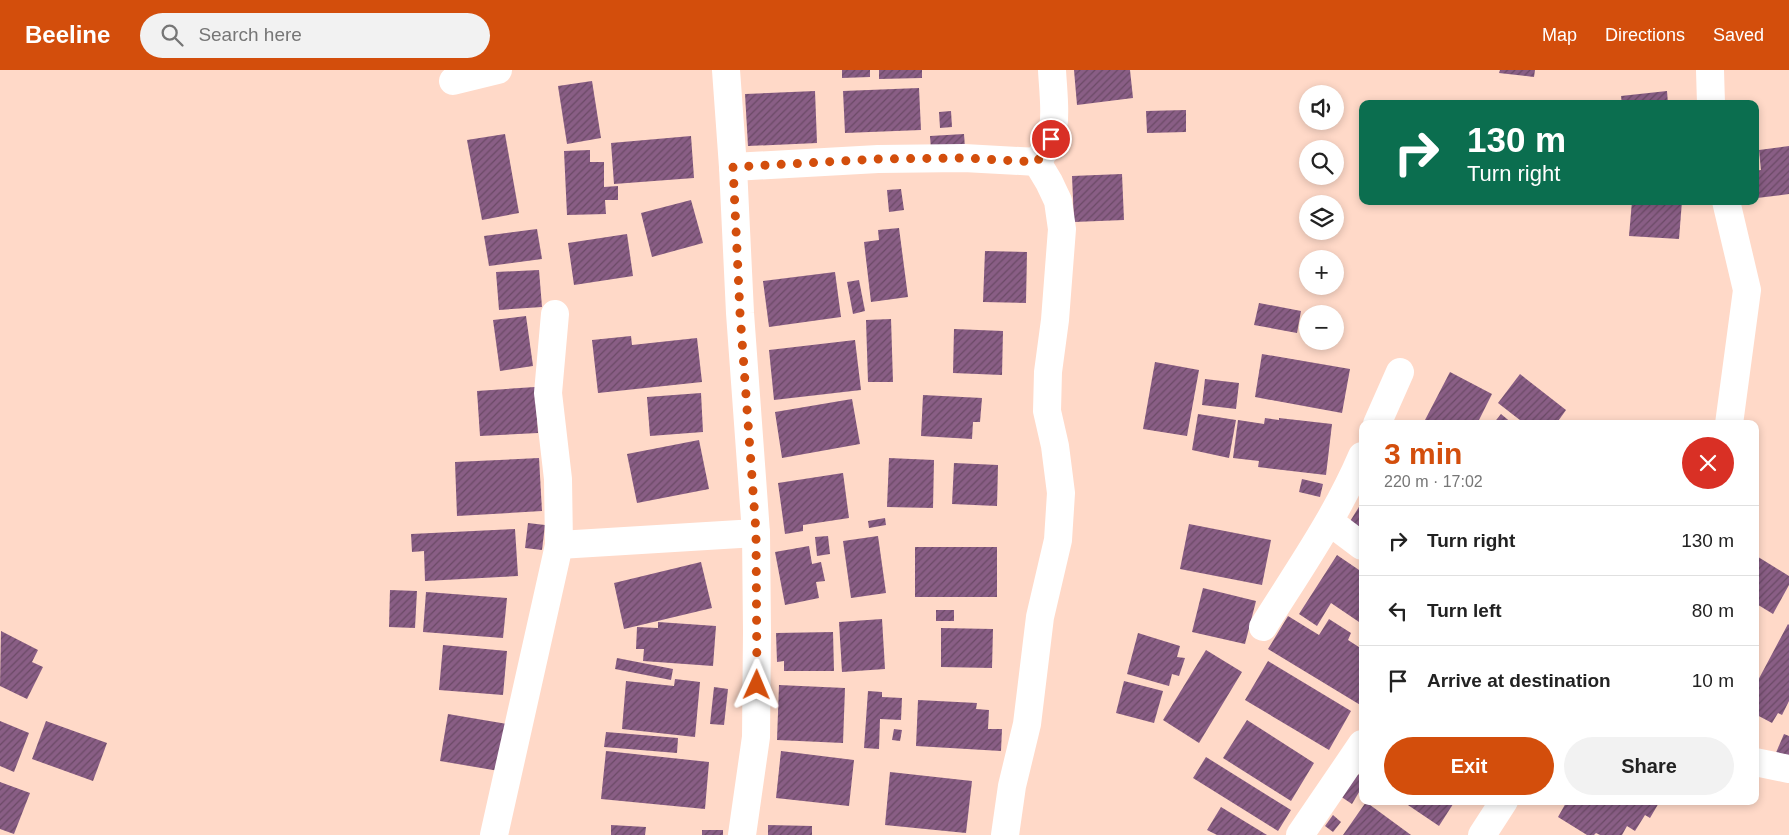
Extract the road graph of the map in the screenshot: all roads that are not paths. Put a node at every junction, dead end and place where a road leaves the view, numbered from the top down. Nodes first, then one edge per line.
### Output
1 (498, 70) edge
2 (726, 70) edge
3 (1052, 70) edge
4 (1710, 70) edge
5 (453, 81) dead end
6 (1711, 100) edge
7 (1037, 162) junction
8 (733, 167) junction
9 (1727, 205) edge
10 (555, 314) dead end
11 (1400, 372) dead end
12 (1379, 420) edge
13 (1731, 420) edge
14 (1359, 463) edge
15 (1330, 522) junction
16 (756, 532) junction
17 (1359, 544) edge
18 (559, 545) junction
19 (1263, 627) dead end
20 (1359, 748) edge
21 (1759, 763) edge
22 (1789, 769) edge
23 (1501, 805) edge
24 (494, 835) edge
25 (742, 835) edge
26 (1005, 835) edge
27 (1300, 835) edge
28 (1482, 835) edge

1 - 5 street
2 - 8 street
3 - 7 street
4 - 6 street
7 - 8 street
7 - 26 street
8 - 16 street
9 - 13 street
10 - 18 street
11 - 12 street
14 - 15 street
15 - 17 street
15 - 19 street
16 - 18 street
16 - 25 street
18 - 24 street
20 - 27 street
21 - 22 street
23 - 28 street

